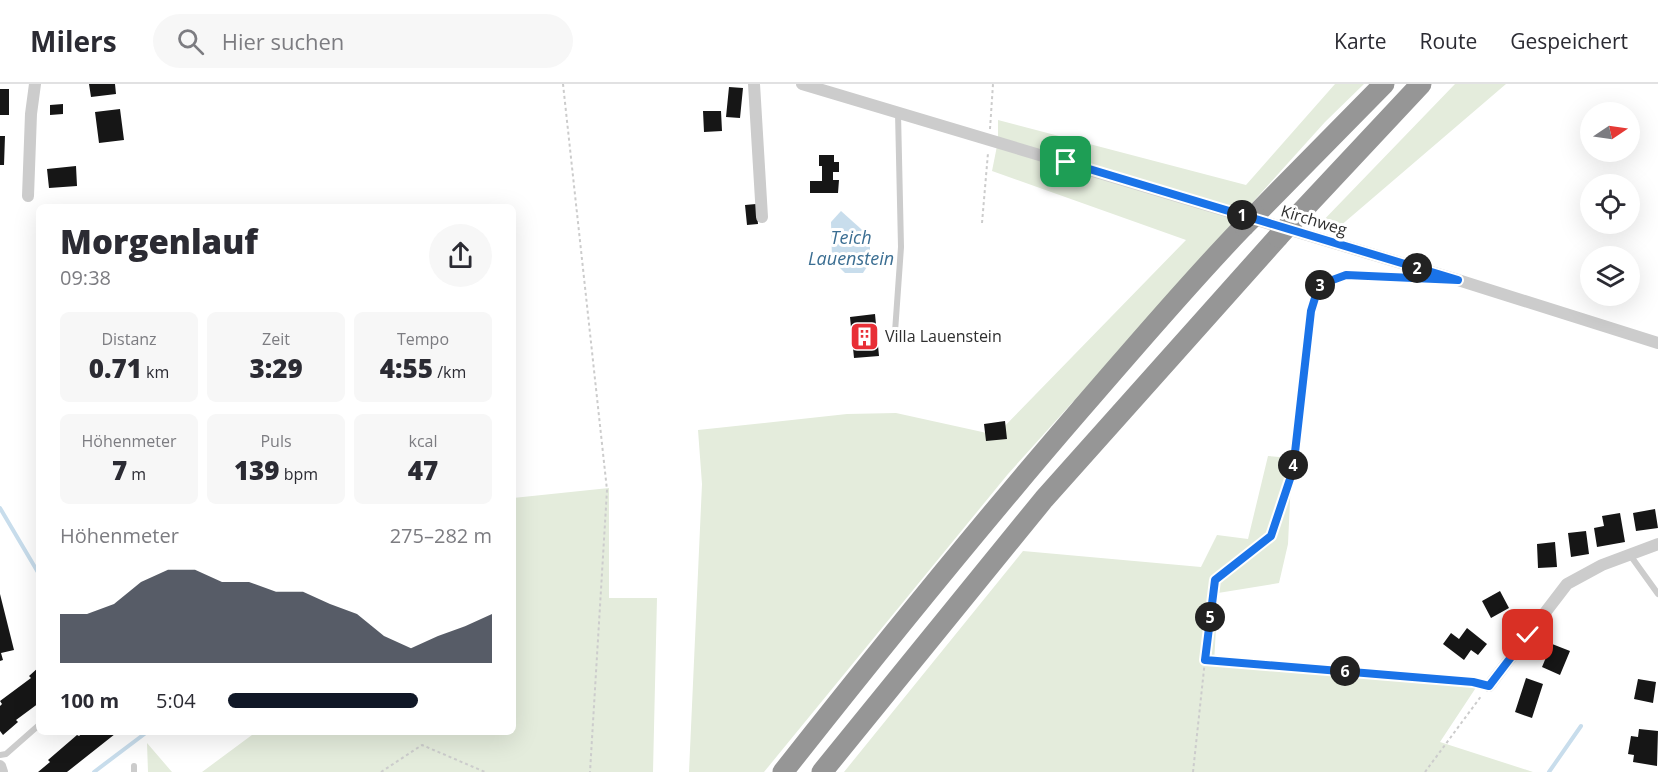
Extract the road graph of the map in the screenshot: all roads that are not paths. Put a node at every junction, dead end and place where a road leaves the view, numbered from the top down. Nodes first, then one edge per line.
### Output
1 (35, 84) edge
2 (754, 84) edge
3 (802, 84) edge
4 (1384, 84) edge
5 (1421, 84) edge
6 (822, 87) edge
7 (898, 112) junction
8 (28, 196) dead end
9 (762, 217) dead end
10 (895, 332) dead end
11 (1658, 343) edge
12 (1658, 544) edge
13 (1629, 555) junction
14 (1658, 594) edge
15 (1489, 686) road end
16 (36, 728) edge
17 (0, 755) edge
18 (0, 766) edge
19 (2, 772) edge
20 (783, 772) edge
21 (822, 772) edge

1 - 8 street
2 - 9 street
3 - 6 street, Kirchweg
4 - 20 highway
5 - 21 highway
6 - 7 street, Kirchweg
7 - 10 lane
7 - 11 street, Kirchweg
12 - 13 street
13 - 14 lane
13 - 15 street
16 - 17 lane
18 - 19 street

